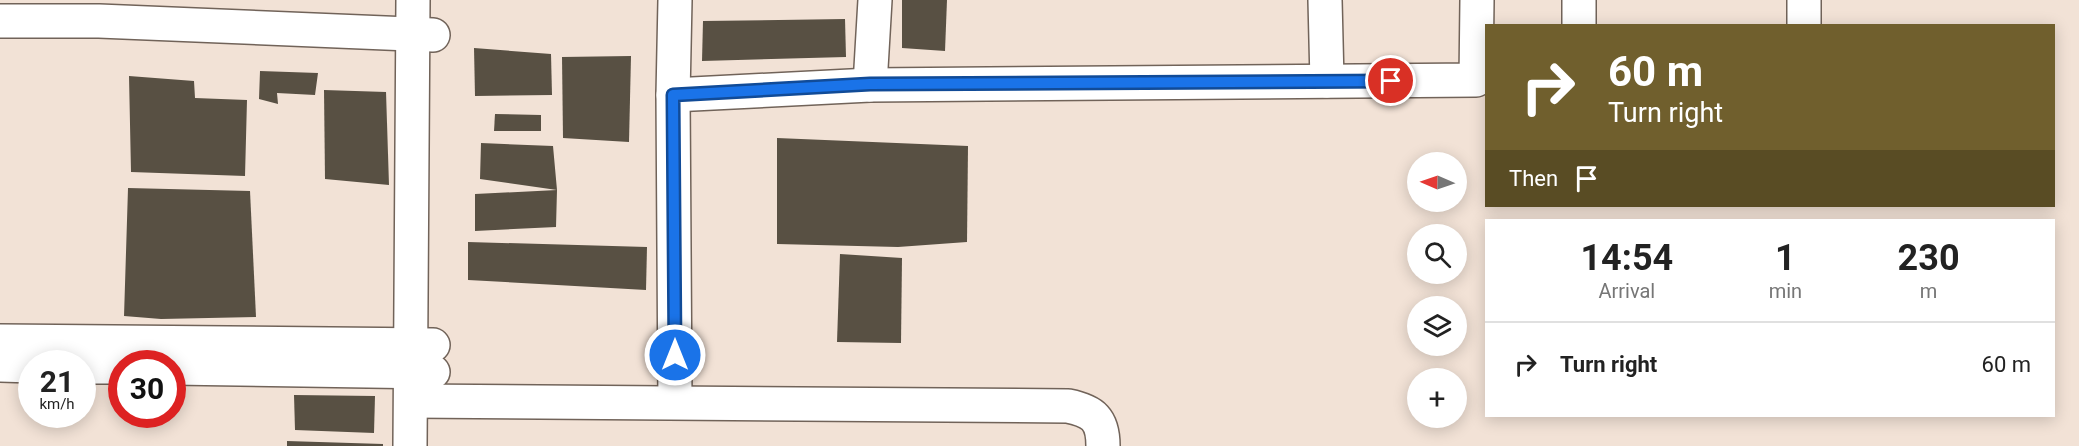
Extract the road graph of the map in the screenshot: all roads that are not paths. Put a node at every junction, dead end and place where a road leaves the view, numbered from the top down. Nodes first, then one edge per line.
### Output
1 (412, 0) edge
2 (433, 0) edge
3 (675, 0) edge
4 (875, 0) edge
5 (1325, 0) edge
6 (1477, 0) edge
7 (1580, 0) edge
8 (1804, 0) edge
9 (99, 11) edge
10 (0, 21) edge
11 (1579, 24) edge
12 (1804, 24) edge
13 (423, 35) junction
14 (1327, 81) junction
15 (870, 84) junction
16 (673, 95) junction
17 (0, 341) edge
18 (0, 365) edge
19 (18, 366) edge
20 (186, 368) edge
21 (422, 373) junction
22 (675, 402) junction
23 (410, 446) edge
24 (432, 446) edge
25 (1103, 446) edge

1 - 13 street
2 - 13 street
3 - 16 street
4 - 15 street
5 - 14 street
6 - 14 street
7 - 11 street
8 - 12 street
9 - 10 street
9 - 13 street
13 - 21 street
14 - 15 street
15 - 16 street
16 - 22 street
17 - 21 street
18 - 19 street
20 - 21 street
21 - 22 street
21 - 23 street
21 - 24 street
22 - 25 street

